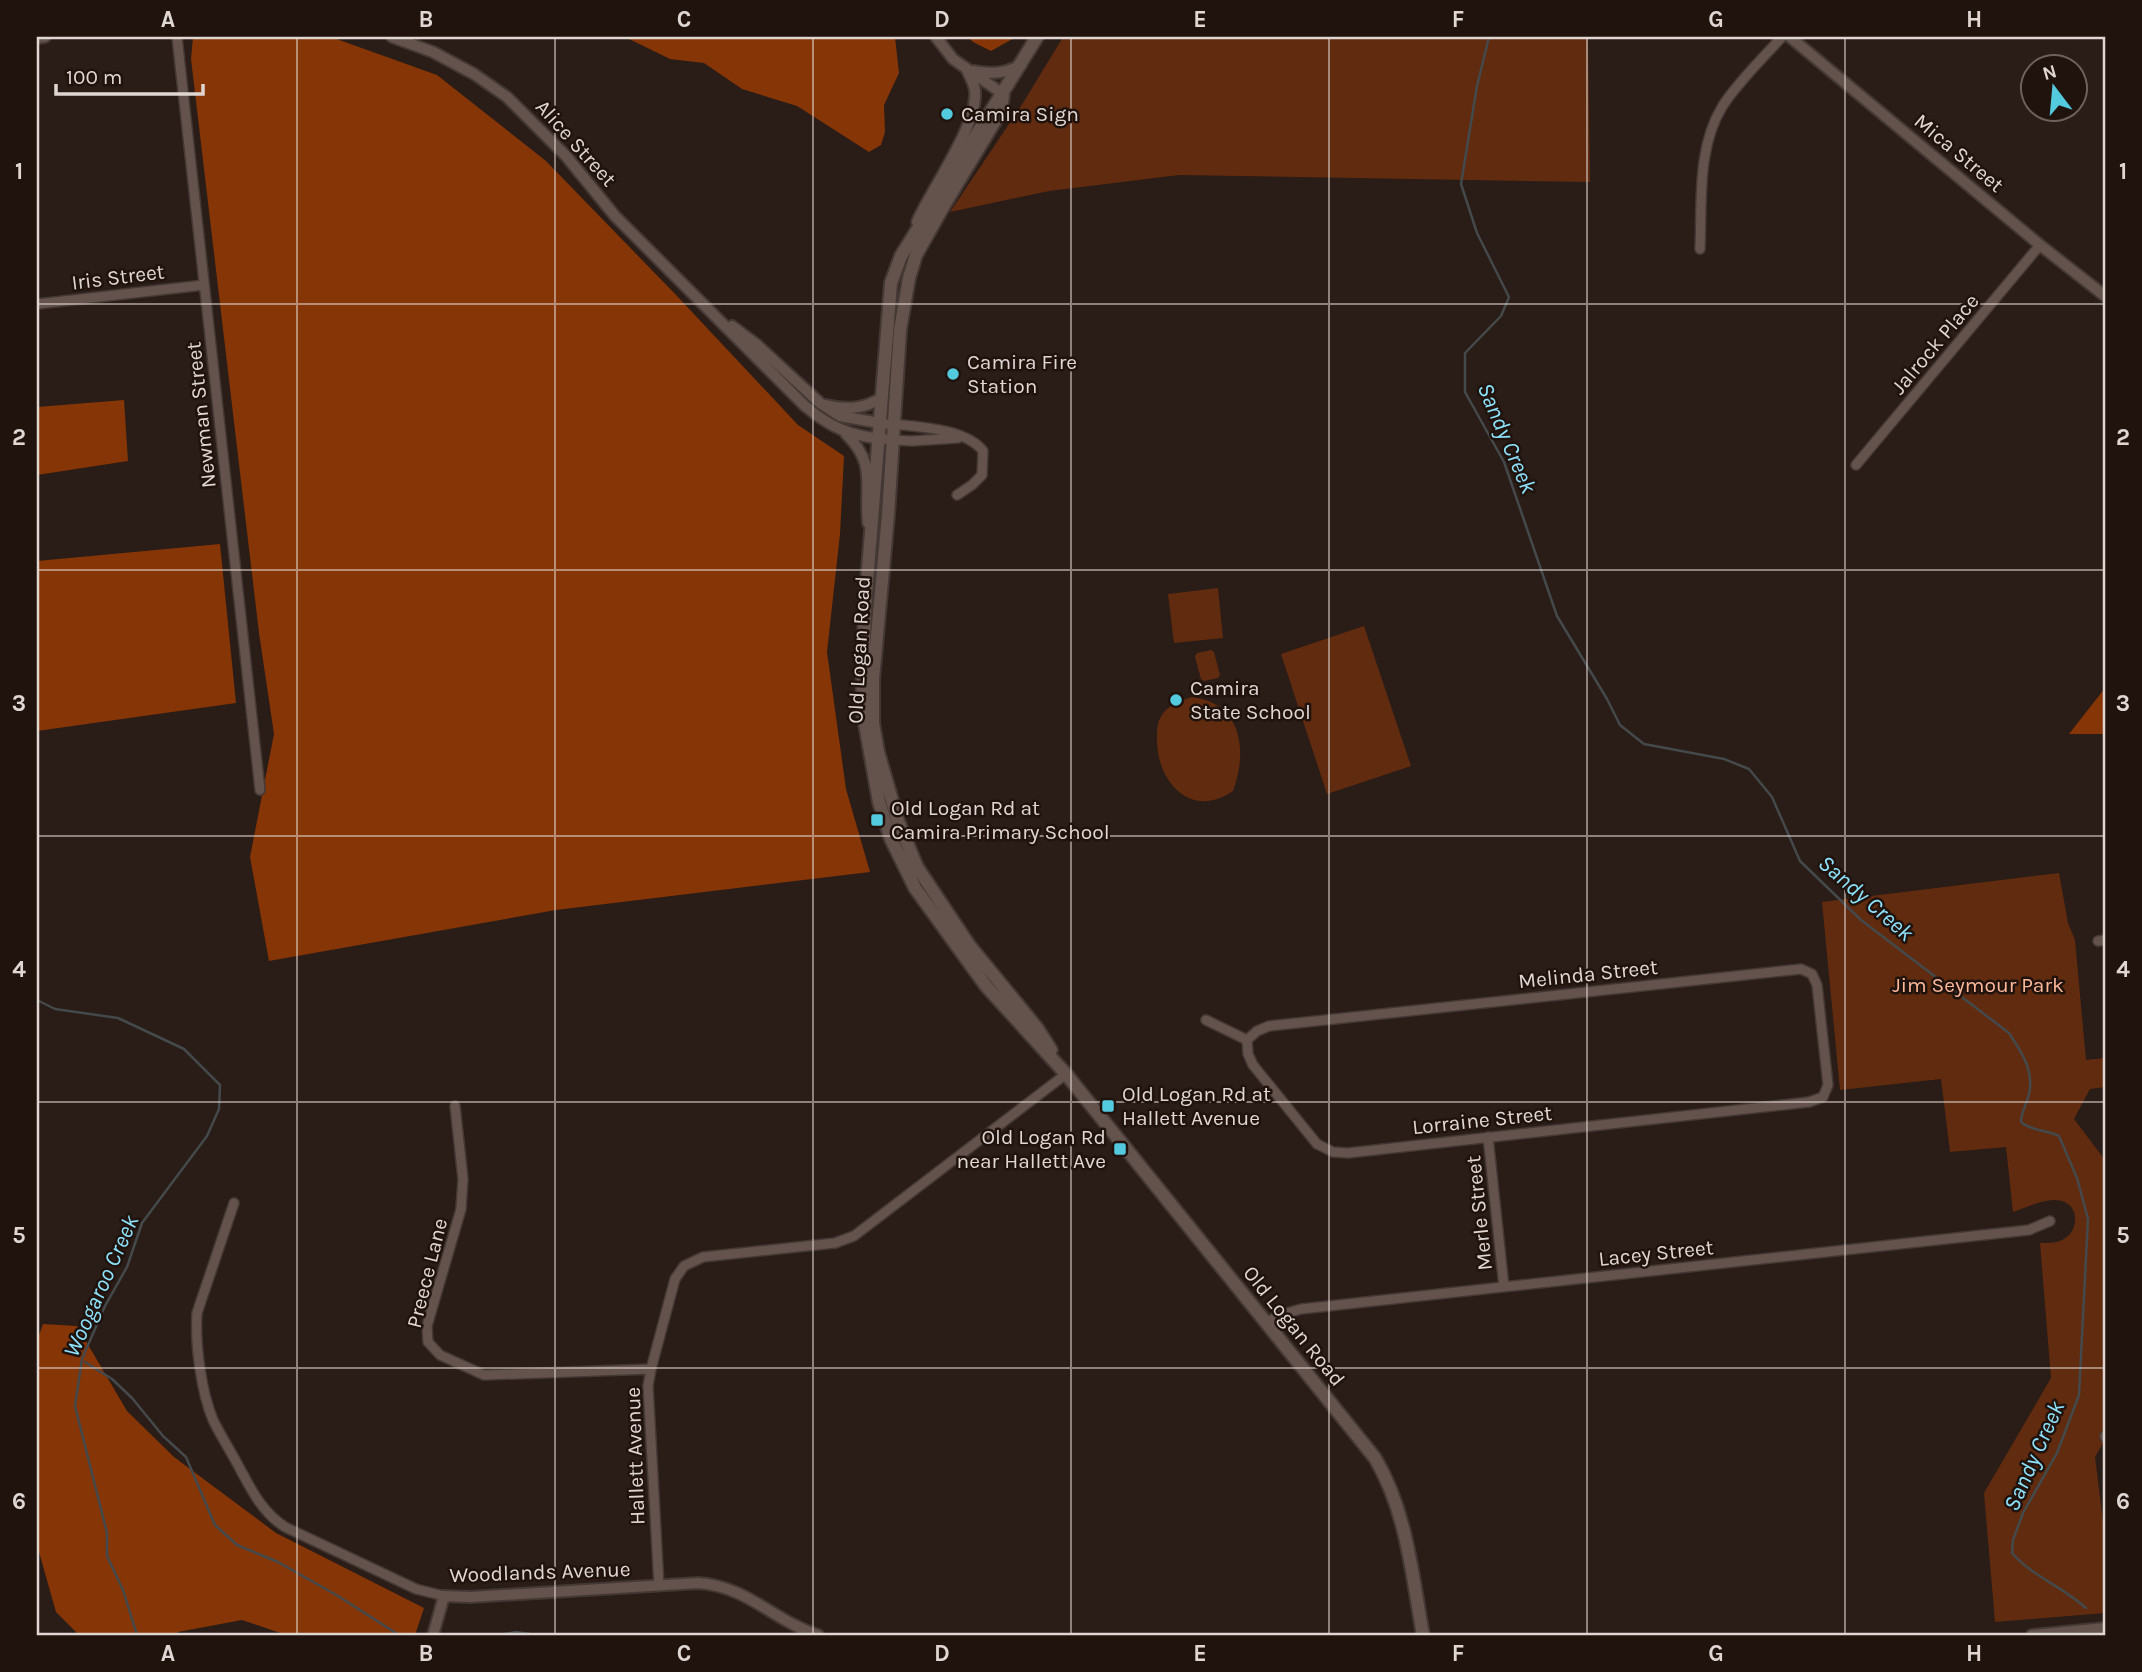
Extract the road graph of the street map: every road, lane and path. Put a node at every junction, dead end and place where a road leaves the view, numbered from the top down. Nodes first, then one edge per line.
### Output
1 (45, 37) edge
2 (177, 37) edge
3 (392, 37) edge
4 (936, 37) edge
5 (1037, 37) edge
6 (1782, 37) edge
7 (1790, 37) edge
8 (37, 38) edge
9 (1021, 65) junction
10 (967, 70) junction
11 (1003, 94) junction
12 (2040, 245) junction
13 (1699, 249) dead end
14 (901, 256) junction
15 (204, 285) junction
16 (2105, 296) edge
17 (37, 304) edge
18 (708, 307) junction
19 (881, 398) junction
20 (820, 403) junction
21 (879, 423) junction
22 (893, 424) junction
23 (843, 431) junction
24 (878, 438) junction
25 (963, 438) junction
26 (893, 440) junction
27 (1856, 465) dead end
28 (957, 495) dead end
29 (870, 543) junction
30 (260, 790) dead end
31 (1206, 1020) dead end
32 (1247, 1040) junction
33 (1066, 1074) junction
34 (1823, 1097) joint
35 (455, 1105) dead end
36 (1489, 1137) junction
37 (234, 1203) dead end
38 (2050, 1221) dead end
39 (1504, 1287) junction
40 (1267, 1323) junction
41 (651, 1369) junction
42 (659, 1587) junction
43 (444, 1597) junction
44 (2104, 1628) edge
45 (433, 1635) edge
46 (818, 1635) edge
47 (1423, 1635) edge
48 (2032, 1635) edge

1 - 8 street
2 - 15 street, Newman Street
3 - 18 street, Alice Street
4 - 10 street
5 - 9 main road
6 - 13 street
7 - 12 street, Mica Street
9 - 10 street
9 - 11 main road
10 - 11 street
10 - 14 street
11 - 14 main road, Old Logan Road
11 - 22 main road, Old Logan Road
12 - 16 street, Mica Street
12 - 27 street, Jalrock Place
14 - 19 main road, Old Logan Road
15 - 17 street, Iris Street
15 - 30 street, Newman Street
18 - 20 street, Alice Street
18 - 23 street, Alice Street
19 - 20 street
19 - 21 main road, Old Logan Road
20 - 21 street, Alice Street
21 - 22 street, Alice Street
21 - 24 main road, Old Logan Road
22 - 25 street
22 - 26 main road, Old Logan Road
23 - 24 street, Alice Street
23 - 29 street, Old Logan Road
24 - 26 street, Alice Street
24 - 29 main road, Old Logan Road
25 - 26 street
25 - 28 street
26 - 33 main road, Old Logan Road
29 - 33 main road, Old Logan Road
31 - 32 street
32 - 34 street, Melinda Street
32 - 36 street, Lorraine Street
33 - 40 main road, Old Logan Road
33 - 41 street, Hallett Avenue
34 - 36 street, Lorraine Street
35 - 41 street, Preece Lane
36 - 39 street, Merle Street
37 - 43 street, Woodlands Avenue
38 - 39 street, Lacey Street
39 - 40 street, Lacey Street
40 - 47 main road, Old Logan Road
41 - 42 street, Hallett Avenue
42 - 43 street, Woodlands Avenue
42 - 46 street, Woodlands Avenue
43 - 45 street
44 - 48 street

